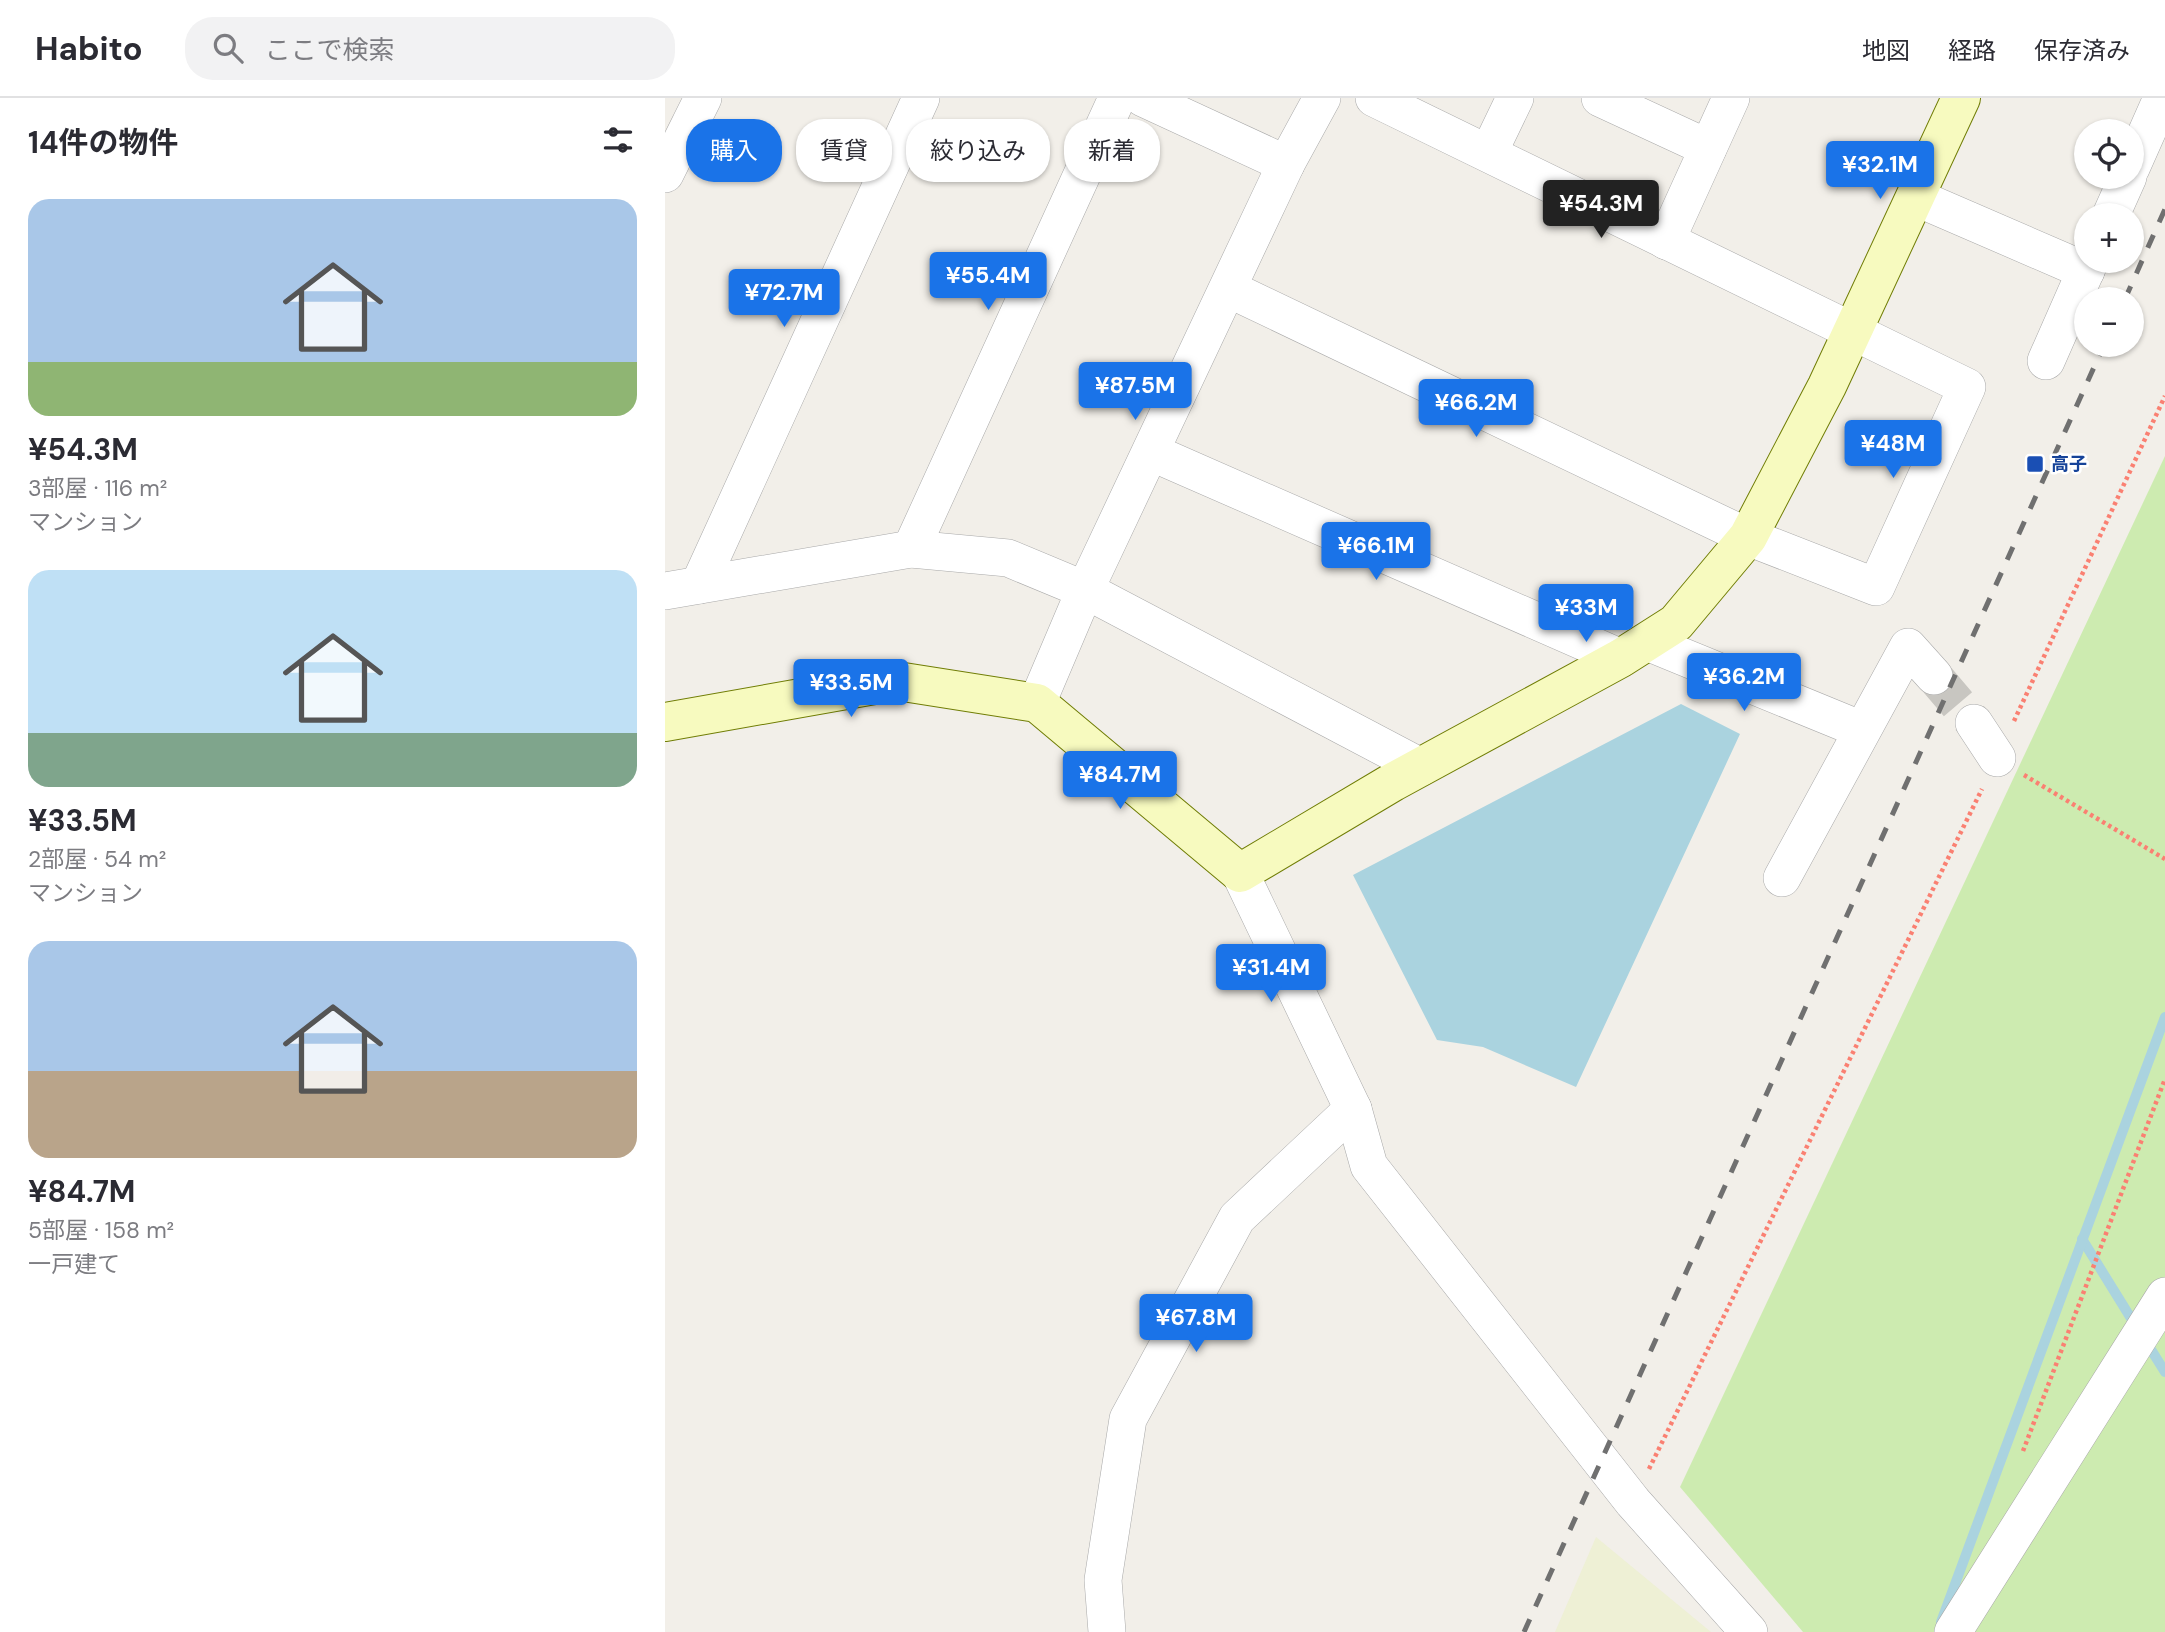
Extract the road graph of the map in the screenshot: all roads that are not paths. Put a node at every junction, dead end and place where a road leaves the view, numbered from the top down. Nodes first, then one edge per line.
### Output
1 (702, 98) edge
2 (921, 98) edge
3 (1117, 98) edge
4 (1143, 98) edge
5 (1322, 98) edge
6 (1374, 98) edge
7 (1515, 98) edge
8 (1600, 98) edge
9 (1731, 98) edge
10 (1961, 98) edge
11 (2162, 98) edge
12 (2144, 139) edge
13 (1708, 148) junction
14 (1489, 152) junction
15 (1286, 164) junction
16 (665, 174) edge
17 (1915, 197) junction
18 (1666, 240) junction
19 (2074, 260) edge
20 (2085, 273) edge
21 (1229, 289) junction
22 (1852, 330) junction
23 (2046, 361) dead end
24 (1153, 453) junction
25 (1748, 537) junction
26 (911, 549) junction
27 (682, 588) edge
28 (1085, 590) junction
29 (1634, 650) junction
30 (1934, 676) tunnel mouth
31 (1037, 703) junction
32 (665, 722) edge
33 (1974, 723) tunnel mouth
34 (1862, 730) junction
35 (1997, 758) road end
36 (1422, 767) junction
37 (1240, 873) junction
38 (1781, 878) dead end
39 (1353, 1110) junction
40 (2165, 1296) edge
41 (1107, 1632) edge
42 (1749, 1632) edge
43 (1953, 1632) edge

1 - 16 street
2 - 27 street
3 - 26 street
4 - 15 street
5 - 15 street
6 - 14 street
7 - 14 street
8 - 13 street
9 - 13 street
10 - 17 street
11 - 12 street
13 - 18 street
14 - 18 street
15 - 21 street
17 - 19 street
17 - 22 street
18 - 22 street
20 - 23 street
21 - 24 street
21 - 25 street
22 - 25 street
22 - 25 street
24 - 28 street
24 - 29 street
25 - 29 street
26 - 27 street
26 - 28 street
28 - 31 street
28 - 36 street
29 - 34 street
29 - 36 street
30 - 34 street
31 - 32 street
31 - 37 street
33 - 35 street
34 - 38 street
36 - 37 street
37 - 39 street
39 - 41 street
39 - 42 street
40 - 43 street

